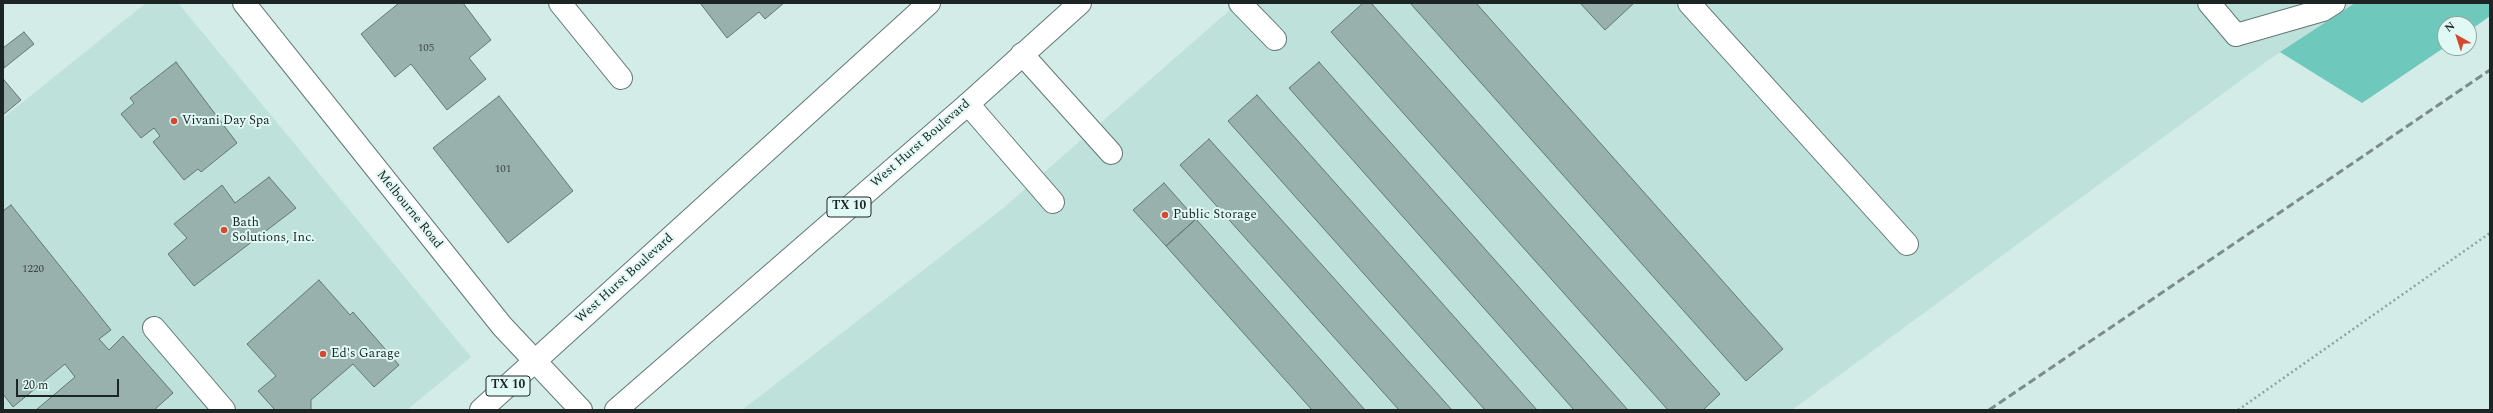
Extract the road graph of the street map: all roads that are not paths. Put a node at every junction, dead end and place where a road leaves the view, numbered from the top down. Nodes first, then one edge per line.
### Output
1 (244, 3) edge
2 (560, 3) edge
3 (929, 3) edge
4 (1080, 3) edge
5 (1240, 3) edge
6 (1689, 3) edge
7 (2209, 3) edge
8 (2334, 3) edge
9 (1275, 39) dead end
10 (1022, 54) junction
11 (622, 78) dead end
12 (968, 104) junction
13 (1111, 153) dead end
14 (1053, 202) dead end
15 (1907, 244) dead end
16 (154, 328) dead end
17 (536, 362) junction
18 (224, 410) edge
19 (481, 410) edge
20 (581, 410) edge
21 (616, 410) edge

1 - 17 main road, Melbourne Road
2 - 11 main road
3 - 17 main road, West Hurst Boulevard / TX 10
4 - 10 main road, West Hurst Boulevard / TX 10
5 - 9 main road
6 - 15 main road
7 - 8 main road
10 - 12 main road, West Hurst Boulevard / TX 10
10 - 13 main road
12 - 14 main road
12 - 21 main road, West Hurst Boulevard / TX 10
16 - 18 main road
17 - 19 main road, West Hurst Boulevard / TX 10
17 - 20 main road, Melbourne Road

